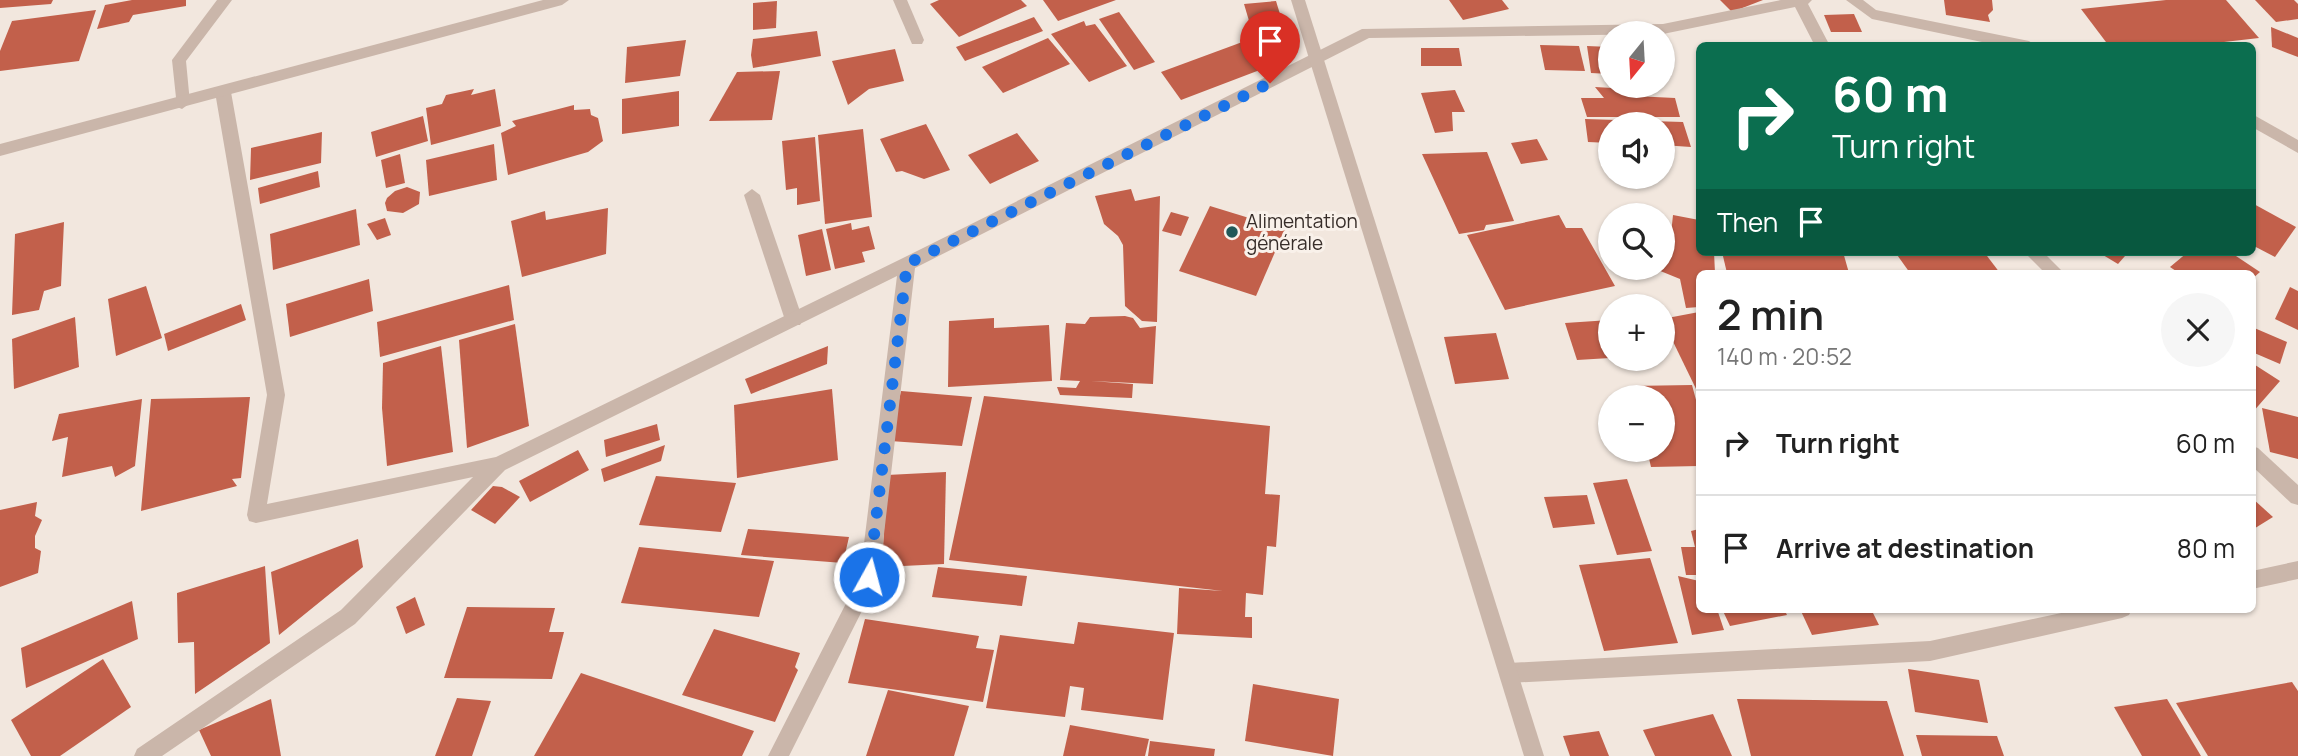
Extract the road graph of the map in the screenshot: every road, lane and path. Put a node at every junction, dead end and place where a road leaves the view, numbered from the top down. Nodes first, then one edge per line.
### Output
1 (225, 0) edge
2 (562, 0) edge
3 (900, 0) edge
4 (1298, 0) edge
5 (1853, 0) edge
6 (1802, 1) edge
7 (916, 40) dead end
8 (1821, 42) edge
9 (2009, 42) edge
10 (1318, 60) junction
11 (223, 92) junction
12 (182, 103) junction
13 (2256, 122) edge
14 (2298, 147) edge
15 (0, 150) edge
16 (752, 195) dead end
17 (2037, 256) edge
18 (907, 264) junction
19 (2053, 270) edge
20 (794, 320) junction
21 (2256, 458) edge
22 (499, 464) junction
23 (2298, 497) edge
24 (2298, 570) edge
25 (2256, 579) edge
26 (2104, 613) edge
27 (1509, 673) junction
28 (145, 756) edge
29 (778, 756) edge
30 (1534, 756) edge

1 - 12 street
2 - 11 street
3 - 7 street
4 - 10 street
5 - 9 street
6 - 8 street
6 - 10 street
10 - 18 street
10 - 27 street
11 - 12 street
11 - 22 street
12 - 15 street
13 - 14 street
16 - 20 street
17 - 19 street
18 - 20 street
18 - 29 street
20 - 22 street
21 - 23 street
22 - 28 street
24 - 25 street
26 - 27 street
27 - 30 street

